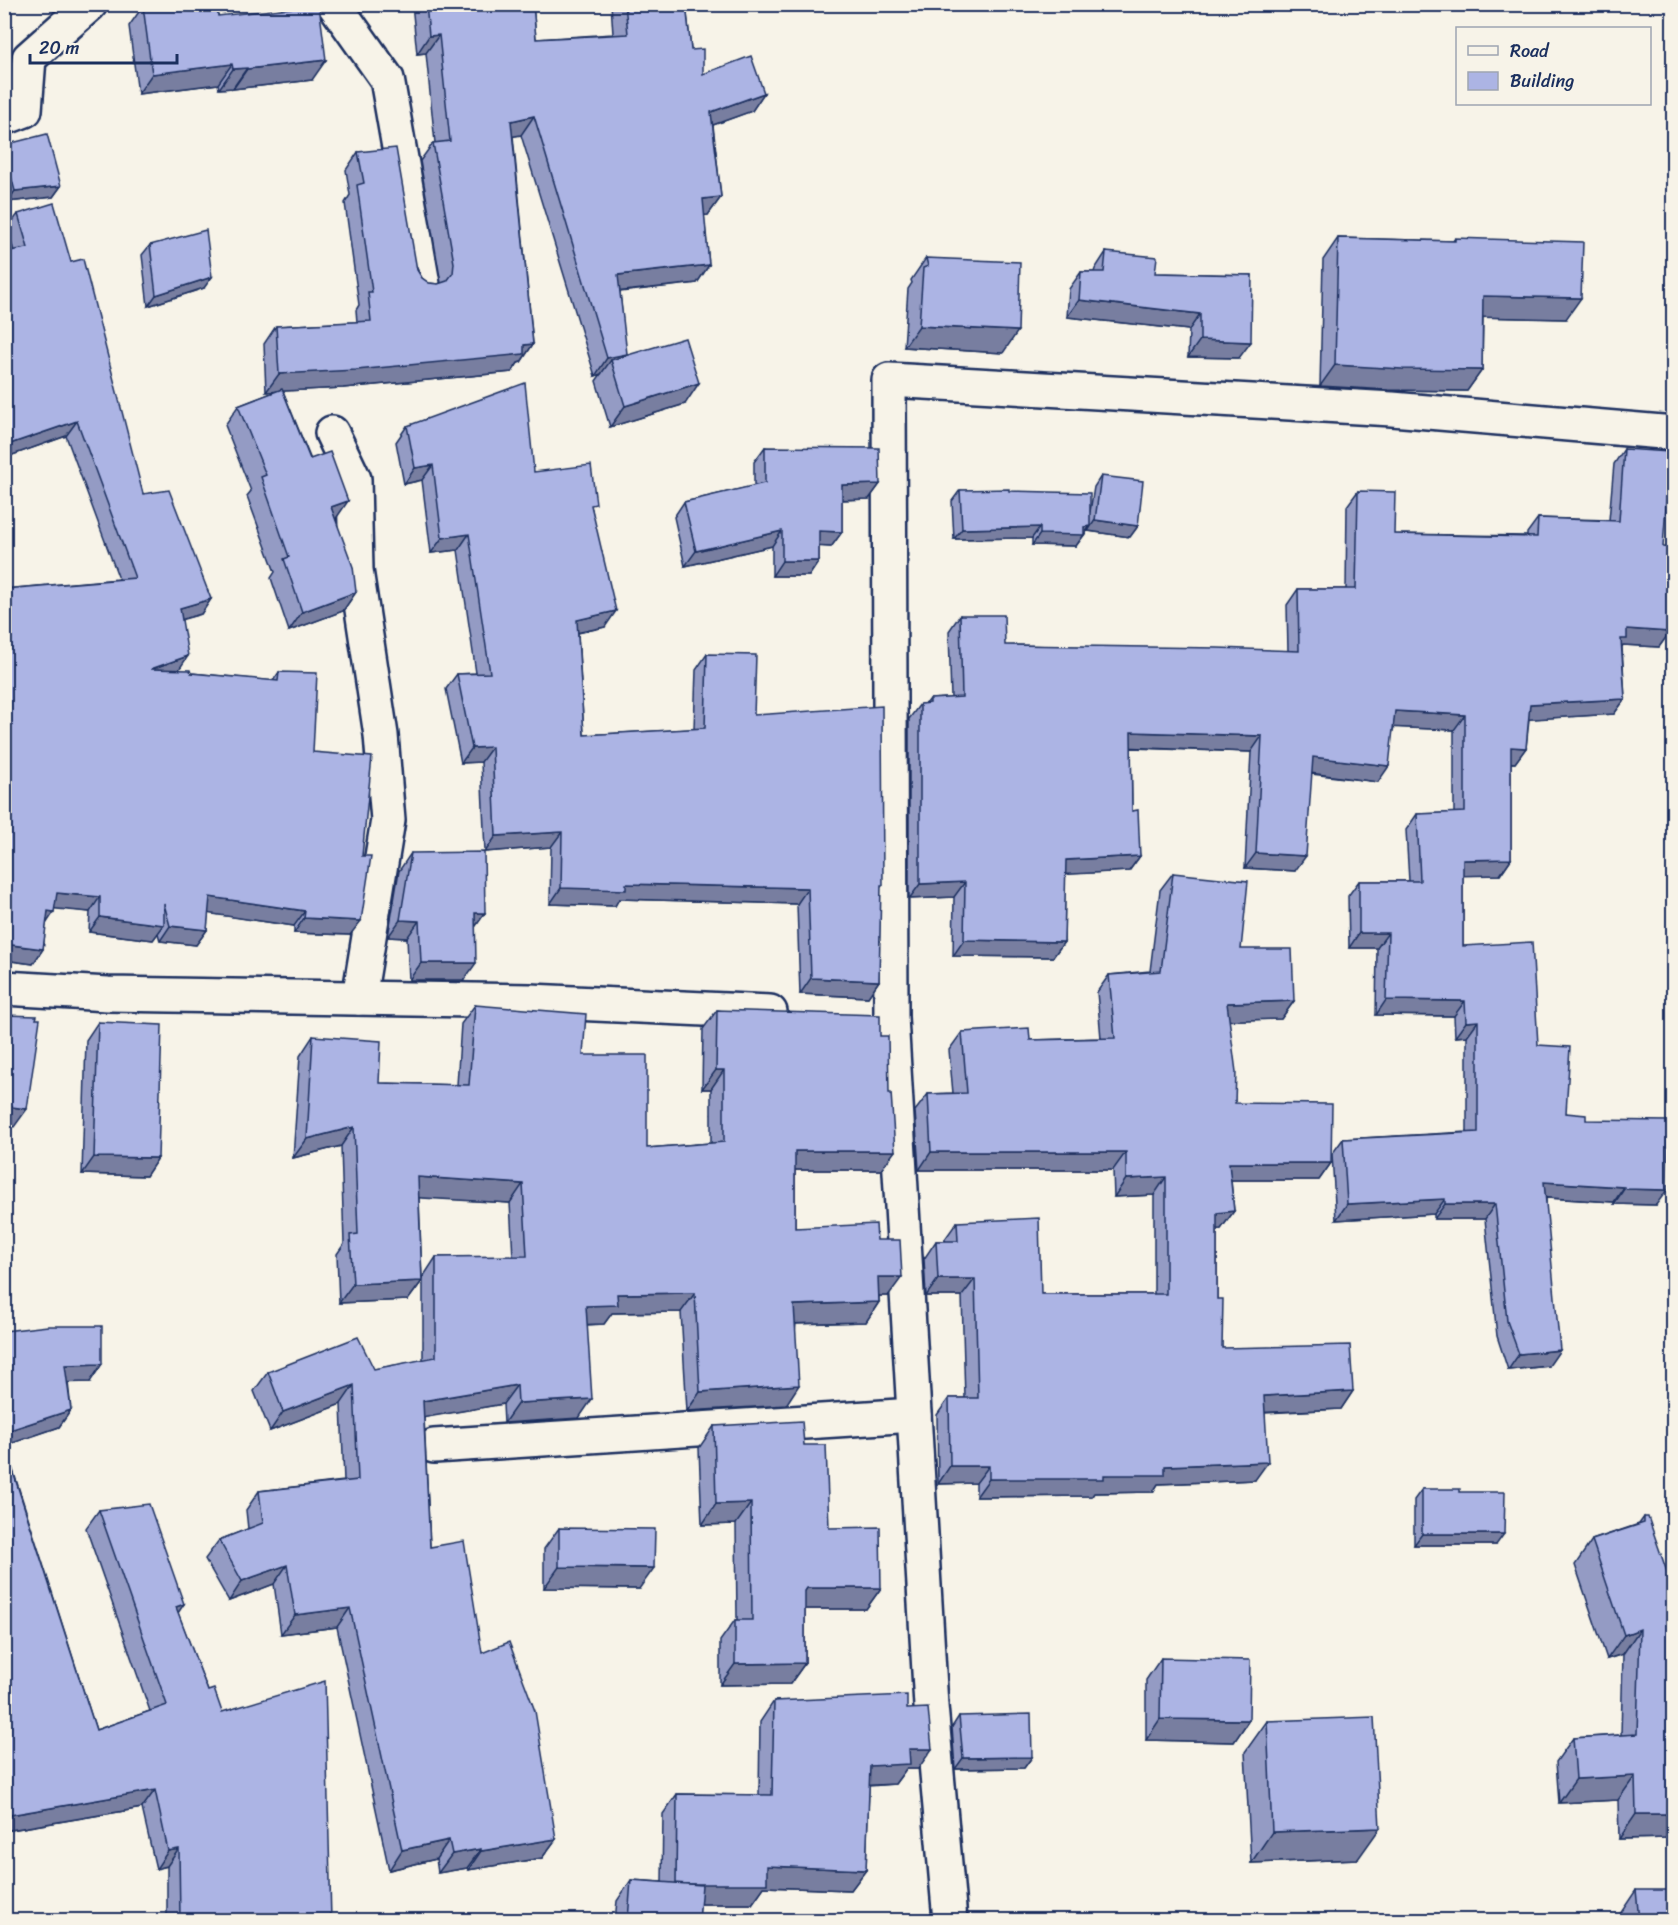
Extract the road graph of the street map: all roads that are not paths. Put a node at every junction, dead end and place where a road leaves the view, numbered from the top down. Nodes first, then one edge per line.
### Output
1 (90, 4) edge
2 (334, 4) edge
3 (4, 117) edge
4 (423, 284) edge
5 (332, 433) dead end
6 (1674, 433) edge
7 (4, 988) edge
8 (359, 998) junction
9 (798, 1013) edge
10 (914, 1414) junction
11 (434, 1446) dead end
12 (950, 1920) edge

1 - 3 street
2 - 4 street
5 - 8 street
6 - 10 street
7 - 8 street
8 - 9 street
10 - 11 street
10 - 12 street

